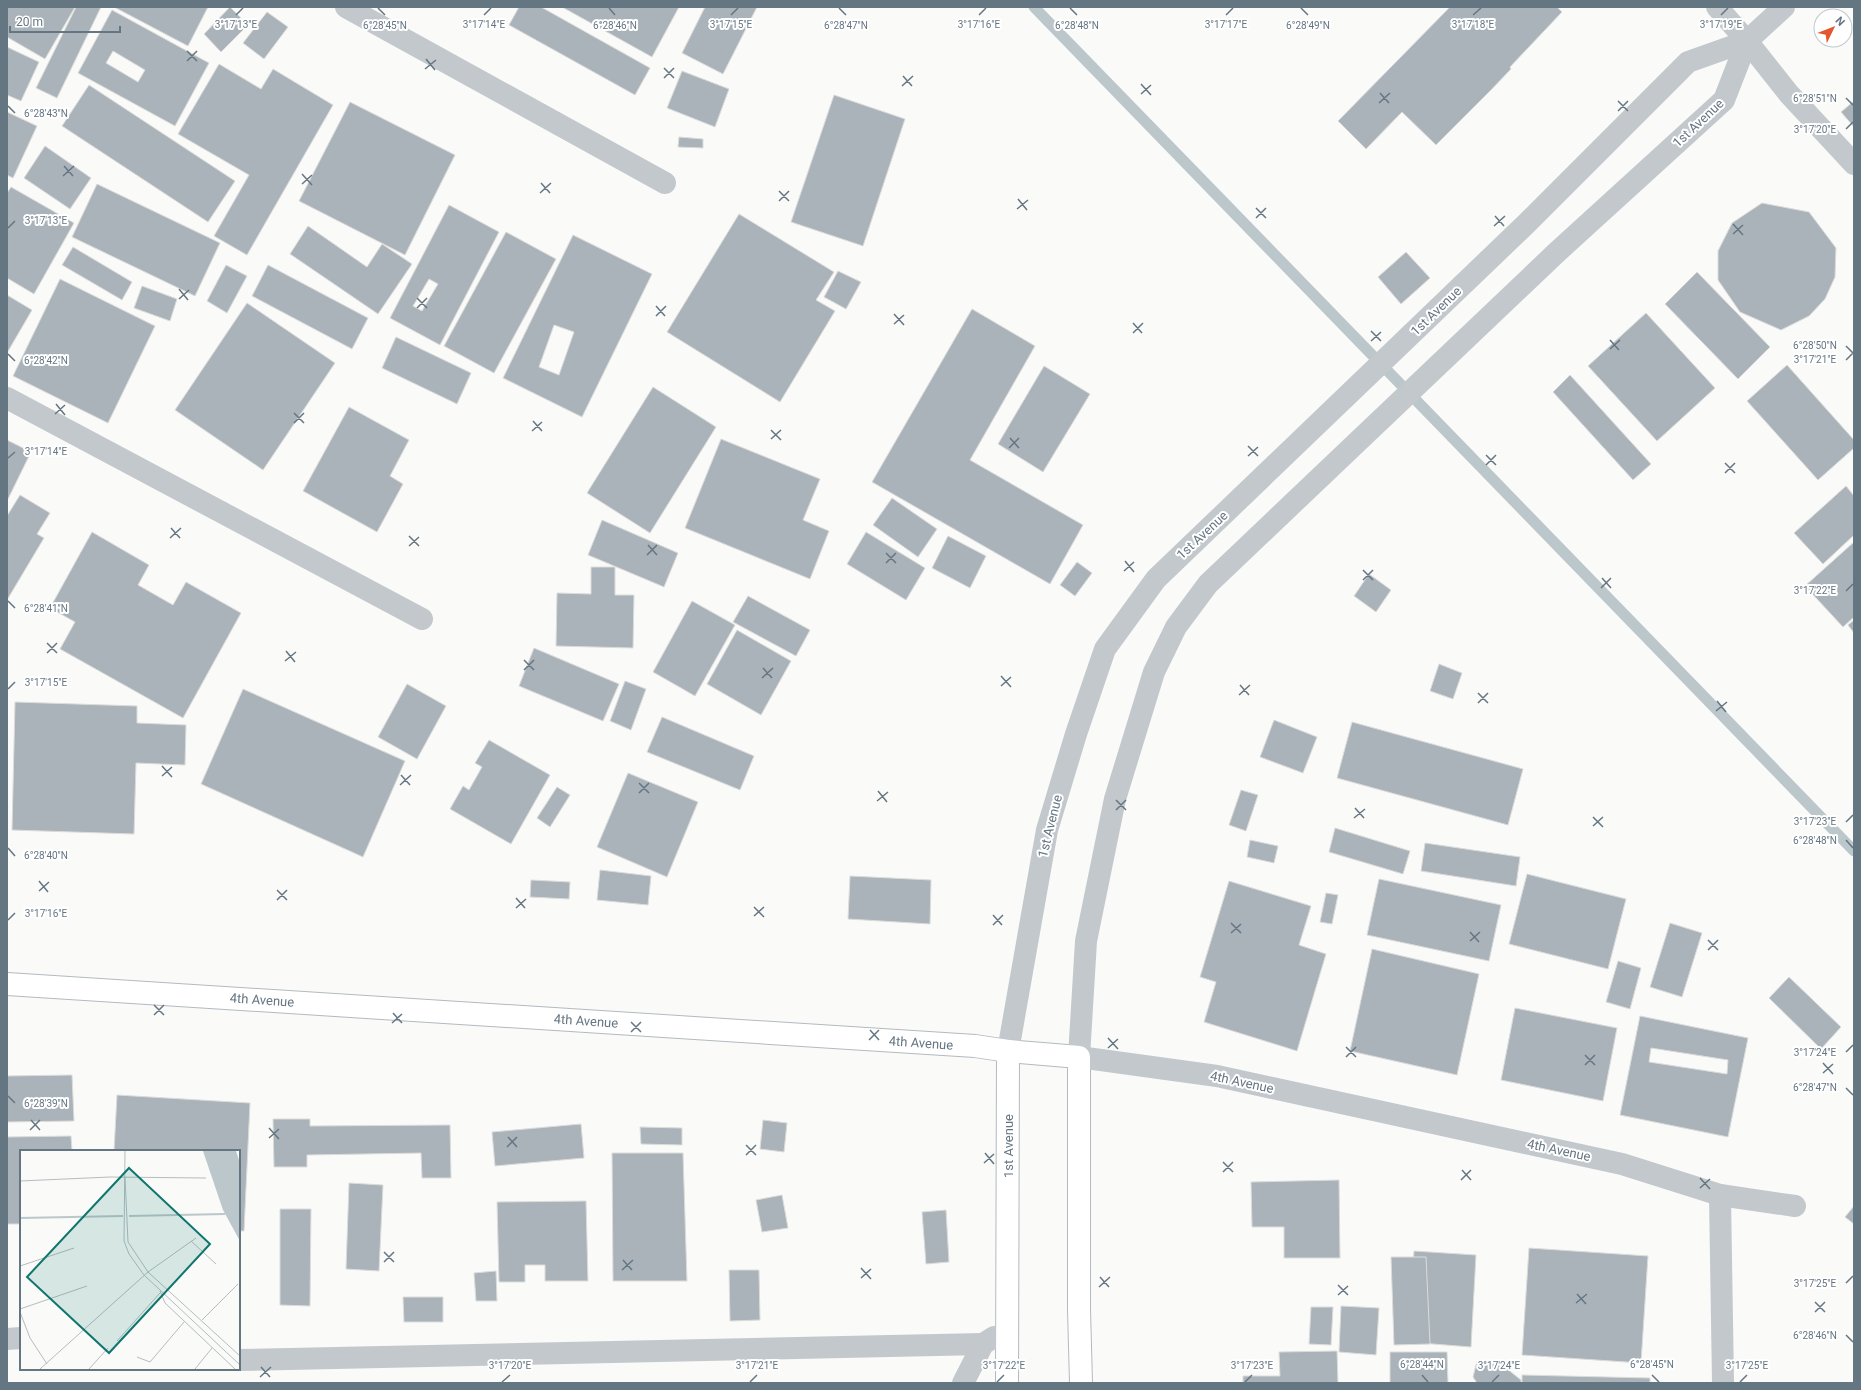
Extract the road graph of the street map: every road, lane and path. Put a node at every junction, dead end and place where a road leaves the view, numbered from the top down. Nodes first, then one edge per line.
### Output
1 (346, 7) edge
2 (1717, 7) edge
3 (1784, 7) edge
4 (1748, 41) junction
5 (1854, 164) edge
6 (665, 183) dead end
7 (7, 398) edge
8 (422, 619) dead end
9 (7, 984) edge
10 (1008, 1052) junction
11 (1078, 1056) junction
12 (1720, 1195) junction
13 (1795, 1206) dead end
14 (1006, 1328) junction
15 (20, 1338) edge
16 (7, 1339) edge
17 (983, 1344) junction
18 (240, 1360) edge
19 (963, 1383) edge
20 (1007, 1383) edge
21 (1081, 1383) edge
22 (1723, 1383) edge

1 - 6 street
2 - 4 street
3 - 4 street
4 - 5 street
4 - 10 street, 1st Avenue
4 - 11 street, 1st Avenue
7 - 8 street
9 - 10 main road, 4th Avenue
10 - 11 main road, 4th Avenue
10 - 14 main road, 1st Avenue
11 - 12 street, 4th Avenue
11 - 21 main road, 1st Avenue
12 - 13 street, 4th Avenue
12 - 22 street
14 - 17 street
14 - 20 main road, 1st Avenue
15 - 16 street
17 - 18 street
17 - 19 street

